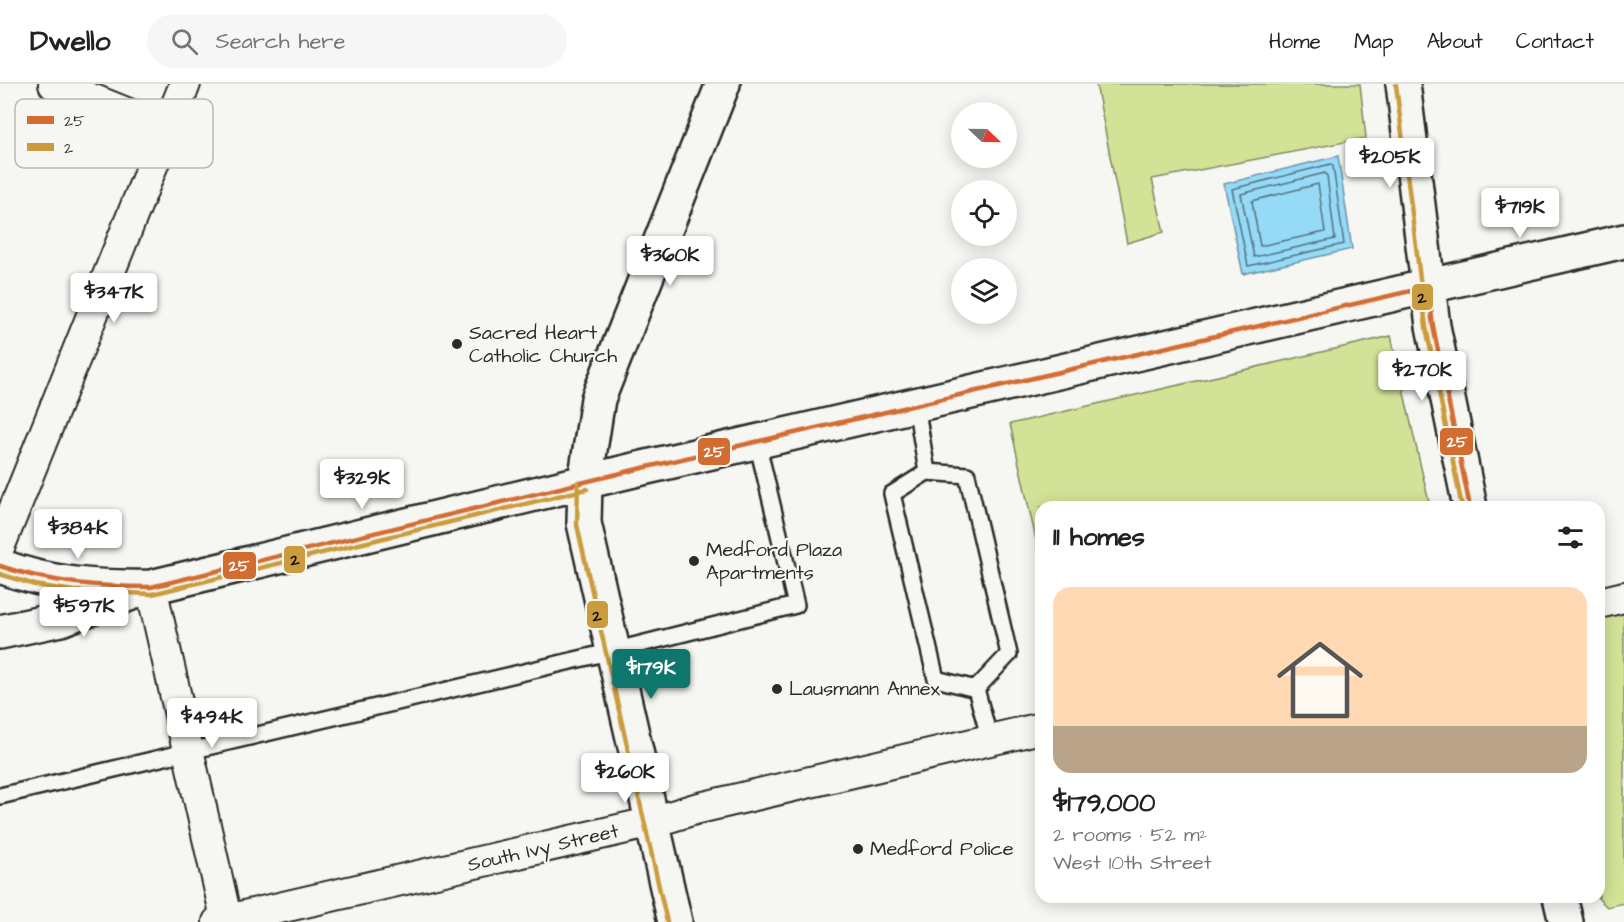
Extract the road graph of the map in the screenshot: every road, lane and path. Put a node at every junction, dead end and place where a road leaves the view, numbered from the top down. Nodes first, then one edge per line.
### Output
1 (54, 84) edge
2 (184, 84) edge
3 (723, 84) edge
4 (1403, 84) edge
5 (91, 99) edge
6 (178, 99) edge
7 (150, 168) edge
8 (1624, 241) edge
9 (1428, 287) junction
10 (916, 405) junction
11 (757, 442) junction
12 (927, 472) junction
13 (585, 482) junction
14 (1469, 501) edge
15 (0, 545) edge
16 (0, 566) edge
17 (151, 586) junction
18 (1624, 597) edge
19 (1605, 602) edge
20 (0, 632) edge
21 (613, 651) junction
22 (976, 689) junction
23 (1035, 729) edge
24 (990, 740) junction
25 (188, 752) junction
26 (0, 796) edge
27 (653, 822) junction
28 (1561, 903) edge
29 (224, 921) edge
30 (675, 922) edge
31 (1566, 922) edge

1 - 5 street
2 - 6 street
3 - 13 street
4 - 9 street
7 - 15 street
8 - 9 street
9 - 10 street
9 - 14 street
10 - 11 street
10 - 12 lane
11 - 13 street
11 - 21 lane
12 - 22 lane
12 - 22 lane
13 - 17 street
13 - 21 street
16 - 17 street
17 - 20 street
17 - 25 street
18 - 19 street
21 - 25 lane
21 - 27 street
22 - 24 lane
23 - 24 street, South Ivy Street
24 - 27 street, South Ivy Street
25 - 26 lane
25 - 29 street
27 - 29 street, South Ivy Street
27 - 30 street
28 - 31 street

